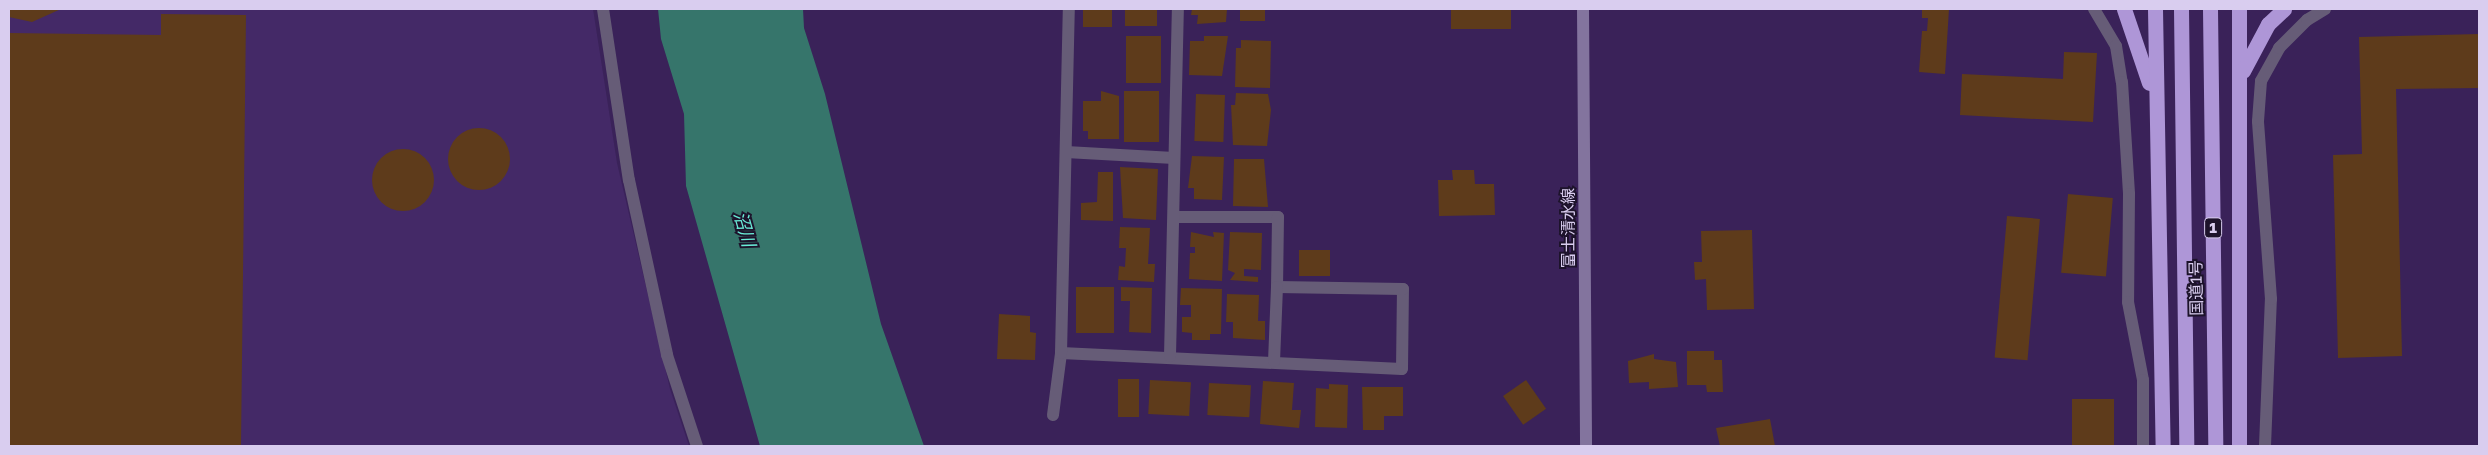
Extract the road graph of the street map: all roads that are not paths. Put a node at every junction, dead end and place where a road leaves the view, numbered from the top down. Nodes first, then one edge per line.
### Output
1 (603, 9) edge
2 (1069, 9) edge
3 (1178, 9) edge
4 (1583, 9) edge
5 (2094, 9) edge
6 (2124, 9) edge
7 (2155, 9) edge
8 (2181, 9) edge
9 (2210, 9) edge
10 (2239, 9) edge
11 (2284, 9) edge
12 (2325, 9) edge
13 (2241, 74) junction
14 (2154, 99) junction
15 (1066, 152) junction
16 (1174, 158) junction
17 (1174, 217) junction
18 (1277, 287) junction
19 (1061, 353) junction
20 (1170, 356) junction
21 (1274, 361) junction
22 (1053, 415) dead end
23 (697, 446) edge
24 (1586, 446) edge
25 (2143, 446) edge
26 (2163, 446) edge
27 (2186, 446) edge
28 (2216, 446) edge
29 (2239, 446) edge
30 (2265, 446) edge

1 - 23 street
2 - 15 street
3 - 16 street
4 - 24 main road, 富士清水線
5 - 25 street
6 - 14 highway
7 - 14 highway
8 - 27 highway, 国道1号 / 1
9 - 28 highway, 国道1号 / 1
10 - 13 highway, 1
11 - 13 highway, 1
12 - 30 street
13 - 29 highway, 1
14 - 26 highway
15 - 16 street
15 - 19 street
16 - 17 street
17 - 18 street
17 - 20 street
18 - 21 street
18 - 21 street
19 - 20 street
19 - 22 street
20 - 21 street

